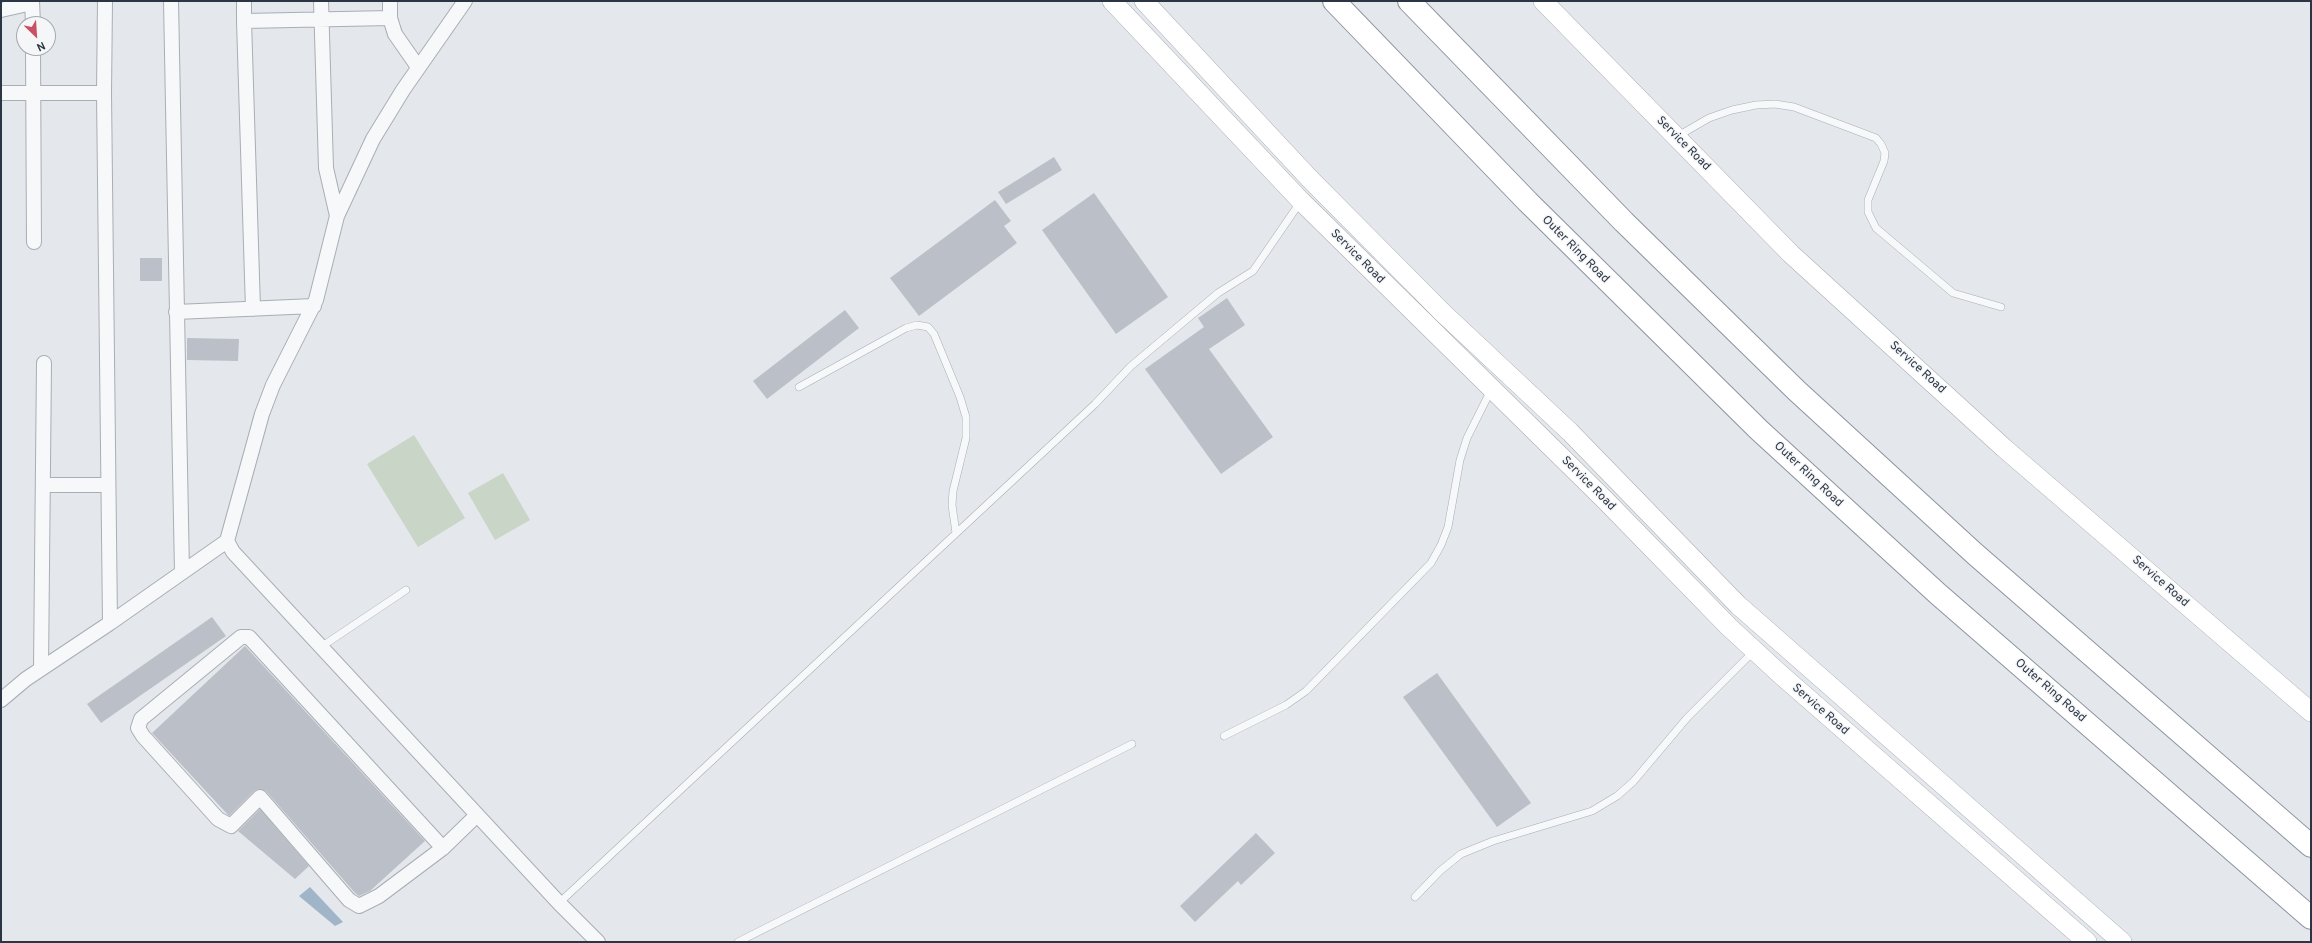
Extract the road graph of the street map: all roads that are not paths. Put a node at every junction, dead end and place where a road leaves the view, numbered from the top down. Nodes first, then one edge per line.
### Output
1 (105, 1) edge
2 (171, 1) edge
3 (244, 1) edge
4 (321, 1) edge
5 (390, 1) edge
6 (465, 1) edge
7 (1112, 1) edge
8 (1144, 1) edge
9 (1334, 1) edge
10 (1409, 1) edge
11 (1543, 1) edge
12 (32, 2) edge
13 (1, 10) edge
14 (32, 16) edge
15 (390, 18) junction
16 (322, 20) junction
17 (244, 21) junction
18 (33, 56) edge
19 (418, 67) junction
20 (1, 93) edge
21 (33, 93) junction
22 (104, 93) junction
23 (1676, 137) junction
24 (1301, 201) junction
25 (337, 216) junction
26 (34, 242) dead end
27 (314, 306) junction
28 (2001, 307) dead end
29 (253, 309) junction
30 (176, 312) junction
31 (44, 363) dead end
32 (799, 387) dead end
33 (1491, 390) junction
34 (43, 485) junction
35 (108, 485) junction
36 (956, 534) junction
37 (227, 541) junction
38 (182, 572) junction
39 (406, 590) dead end
40 (110, 623) junction
41 (321, 647) junction
42 (1754, 650) junction
43 (41, 668) junction
44 (1, 700) edge
45 (2311, 712) edge
46 (1224, 736) dead end
47 (1132, 744) dead end
48 (477, 815) junction
49 (2311, 846) edge
50 (442, 848) junction
51 (1415, 897) dead end
52 (559, 903) junction
53 (2311, 918) edge
54 (598, 942) edge
55 (738, 942) edge
56 (2087, 942) edge
57 (2122, 942) edge

1 - 22 street
2 - 30 street
3 - 17 street
4 - 16 street
5 - 15 street
6 - 19 street
7 - 24 main road, Service Road
8 - 57 main road
9 - 53 highway, Outer Ring Road
10 - 49 highway
11 - 23 main road, Service Road
12 - 13 street
12 - 14 street
15 - 16 street
15 - 19 street
16 - 17 street
16 - 25 street
17 - 29 street
18 - 21 street
19 - 25 street
20 - 21 street
21 - 22 street
21 - 26 street
22 - 35 street
23 - 28 lane
23 - 45 main road, Service Road
24 - 33 main road, Service Road
24 - 36 lane
25 - 27 street
27 - 29 street
27 - 37 street
29 - 30 street
30 - 38 street
31 - 34 street
32 - 36 lane
33 - 42 main road, Service Road
33 - 46 lane
34 - 35 street
34 - 43 street
35 - 40 street
36 - 52 lane
37 - 38 street
37 - 41 street
38 - 40 street
39 - 41 lane
40 - 43 street
41 - 48 street
42 - 51 lane
42 - 56 main road, Service Road
43 - 44 street
47 - 55 lane
48 - 50 street
48 - 52 street
50 - 50 street
52 - 54 street

